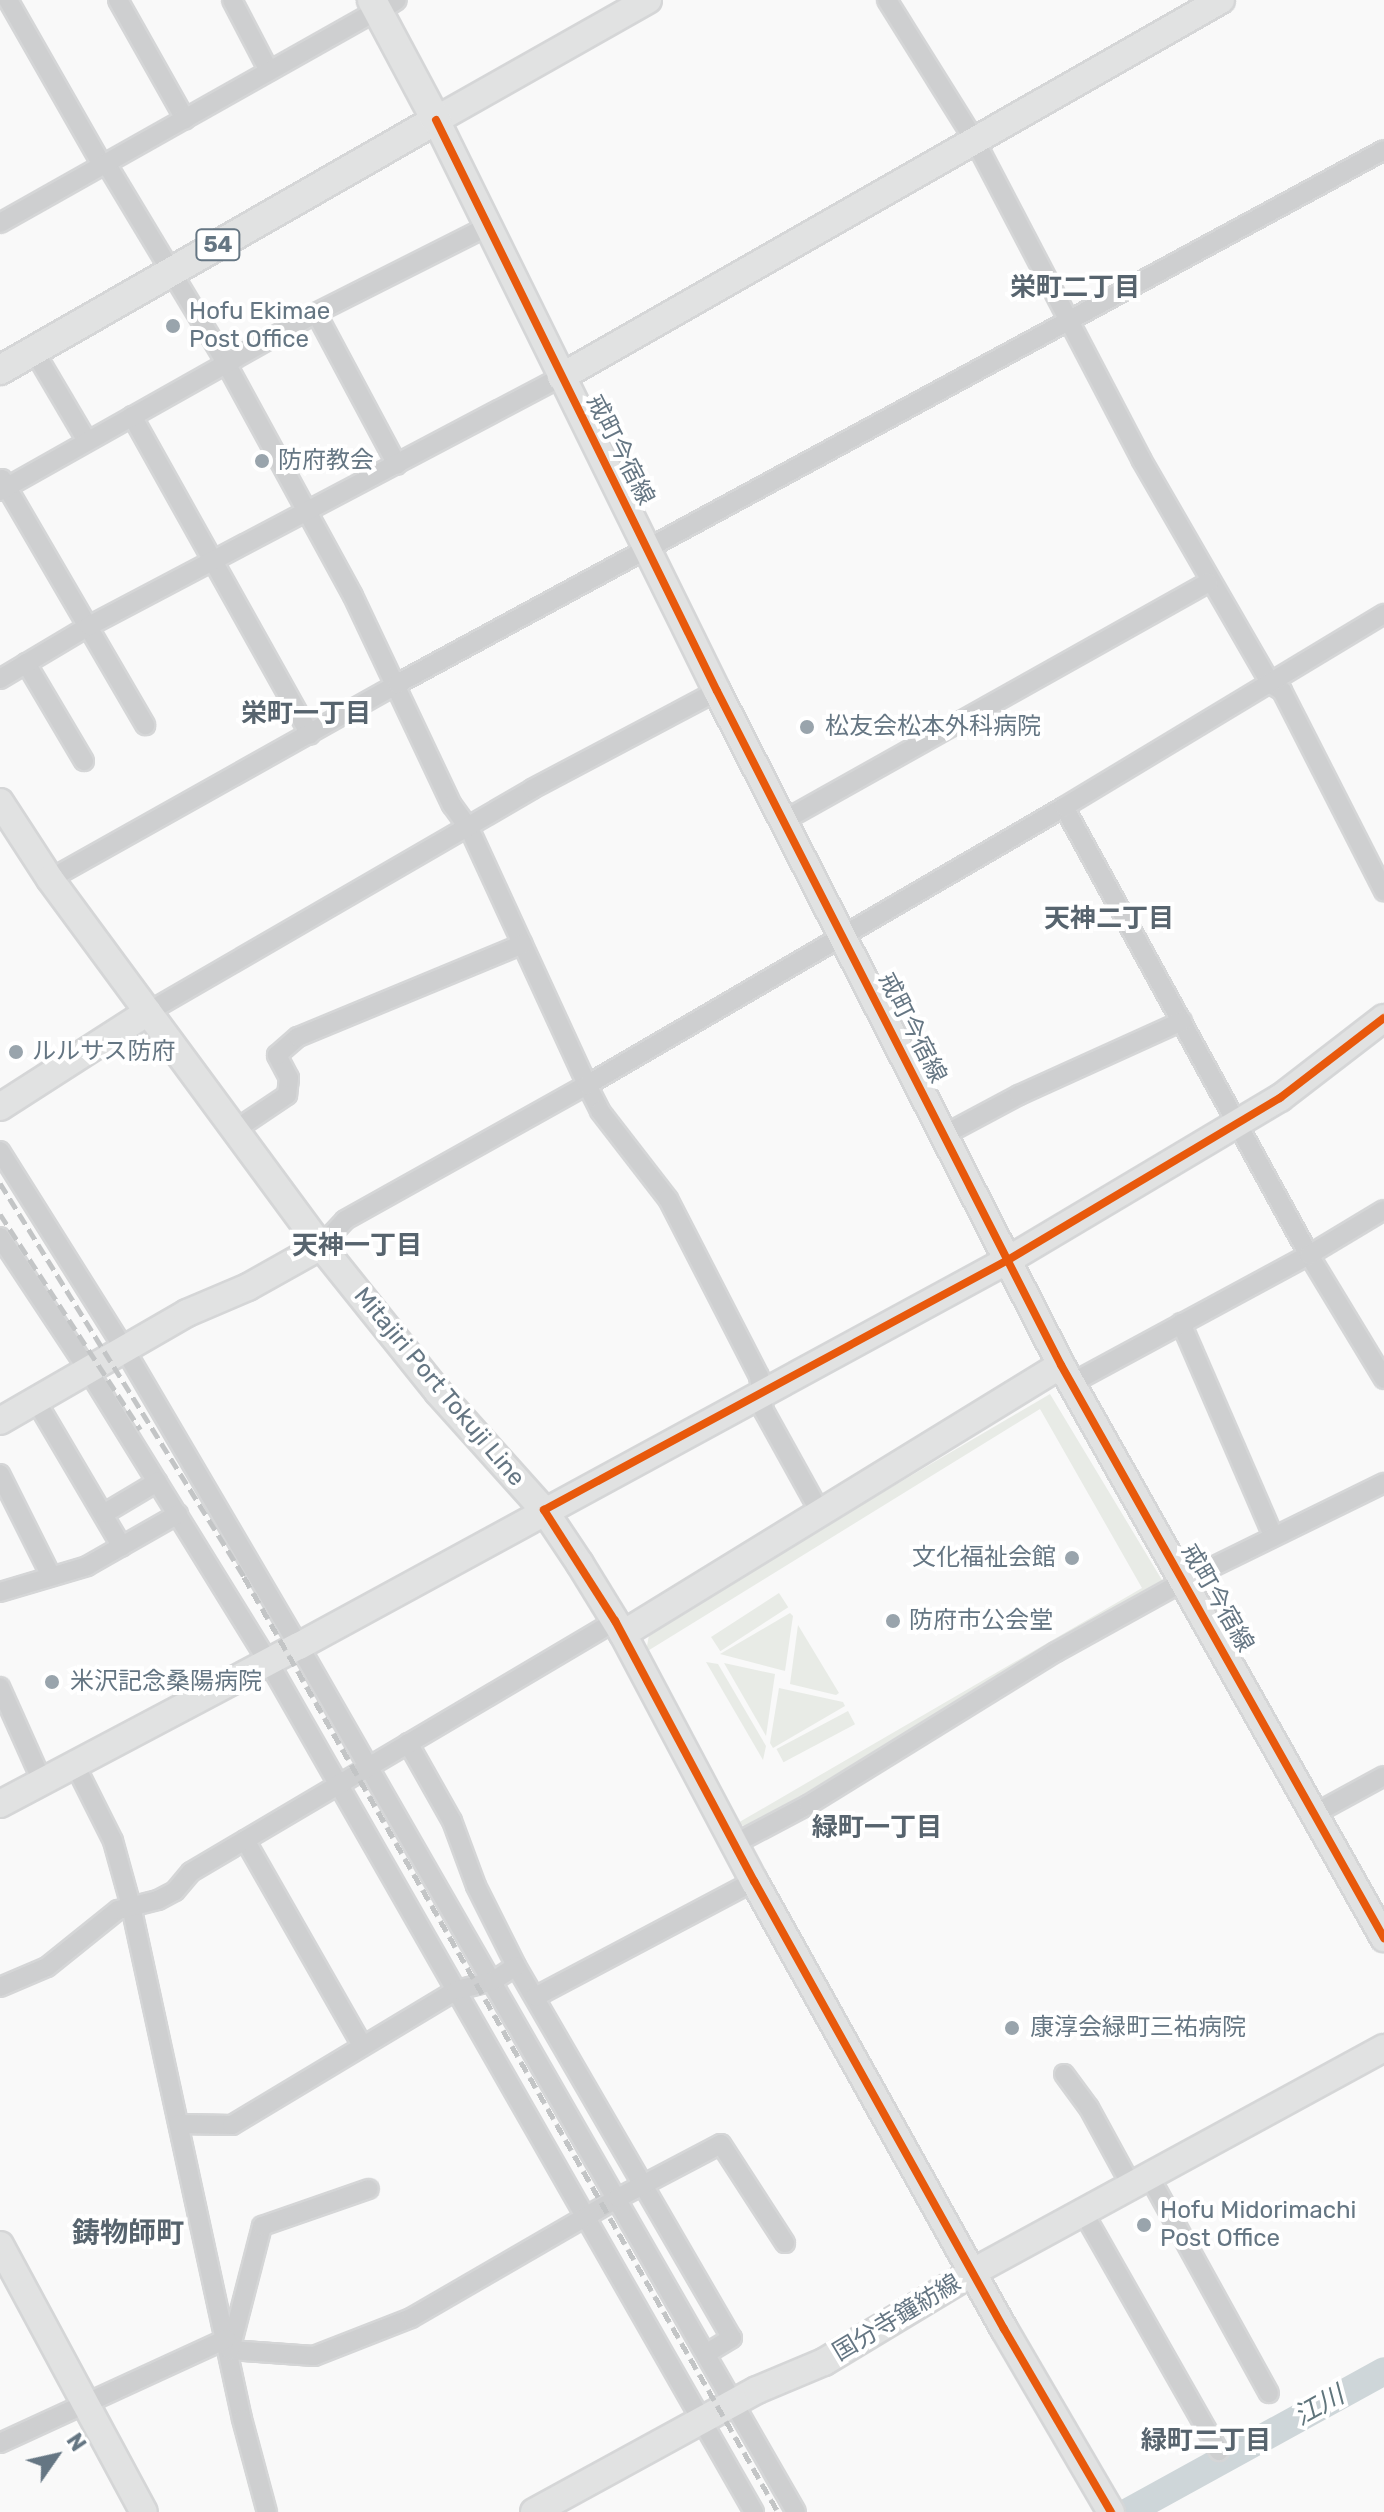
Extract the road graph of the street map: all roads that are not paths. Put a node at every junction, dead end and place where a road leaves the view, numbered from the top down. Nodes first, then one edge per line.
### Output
1 (8, 0) edge
2 (118, 0) edge
3 (232, 0) edge
4 (648, 0) edge
5 (1221, 0) edge
6 (893, 2) edge
7 (379, 7) edge
8 (269, 71) junction
9 (185, 119) junction
10 (436, 120) junction
11 (975, 141) junction
12 (1384, 150) edge
13 (104, 164) junction
14 (0, 223) edge
15 (488, 226) junction
16 (171, 272) junction
17 (316, 313) junction
18 (1068, 320) junction
19 (34, 351) junction
20 (226, 363) junction
21 (0, 370) edge
22 (561, 377) junction
23 (132, 416) junction
24 (87, 441) junction
25 (397, 465) junction
26 (3, 485) edge
27 (307, 511) junction
28 (648, 550) junction
29 (211, 561) junction
30 (1209, 582) junction
31 (1384, 614) edge
32 (89, 626) junction
33 (26, 663) junction
34 (0, 679) edge
35 (397, 684) junction
36 (1271, 684) junction
37 (717, 691) junction
38 (145, 725) dead end
39 (310, 735) junction
40 (84, 761) dead end
41 (0, 802) edge
42 (1064, 807) junction
43 (783, 821) junction
44 (469, 828) junction
45 (50, 879) junction
46 (1384, 891) edge
47 (841, 936) junction
48 (523, 944) junction
49 (148, 1012) junction
50 (1384, 1018) edge
51 (1182, 1021) junction
52 (587, 1085) junction
53 (0, 1107) edge
54 (1240, 1123) junction
55 (235, 1130) junction
56 (944, 1135) junction
57 (0, 1151) edge
58 (1384, 1210) edge
59 (0, 1237) edge
60 (321, 1246) junction
61 (1309, 1255) junction
62 (1008, 1260) junction
63 (1181, 1323) junction
64 (125, 1350) junction
65 (88, 1370) junction
66 (1067, 1374) junction
67 (1384, 1379) edge
68 (761, 1393) junction
69 (36, 1401) junction
70 (0, 1421) edge
71 (0, 1474) edge
72 (157, 1482) junction
73 (1384, 1483) edge
74 (544, 1510) junction
75 (105, 1513) junction
76 (178, 1514) junction
77 (821, 1514) junction
78 (1273, 1536) junction
79 (122, 1547) junction
80 (51, 1576) junction
81 (1184, 1581) junction
82 (0, 1592) edge
83 (619, 1627) junction
84 (299, 1646) junction
85 (268, 1661) junction
86 (0, 1687) edge
87 (408, 1743) junction
88 (74, 1763) junction
89 (370, 1769) junction
90 (1384, 1776) edge
91 (42, 1781) junction
92 (338, 1784) junction
93 (0, 1804) edge
94 (1316, 1813) junction
95 (245, 1840) junction
96 (734, 1844) junction
97 (754, 1881) junction
98 (131, 1906) junction
99 (1384, 1938) edge
100 (516, 1966) junction
101 (493, 1981) junction
102 (0, 1987) edge
103 (457, 1990) junction
104 (535, 1997) junction
105 (362, 2045) junction
106 (1384, 2048) edge
107 (1064, 2074) dead end
108 (179, 2124) junction
109 (1140, 2181) junction
110 (645, 2184) junction
111 (369, 2189) dead end
112 (618, 2198) junction
113 (1083, 2212) junction
114 (586, 2217) junction
115 (785, 2243) dead end
116 (0, 2245) edge
117 (973, 2272) junction
118 (228, 2344) junction
119 (707, 2353) junction
120 (1269, 2393) dead end
121 (84, 2402) junction
122 (734, 2403) junction
123 (702, 2419) junction
124 (0, 2443) edge
125 (1219, 2451) dead end
126 (1107, 2510) edge
127 (144, 2512) edge
128 (267, 2512) edge
129 (534, 2512) edge
130 (754, 2512) edge
131 (796, 2512) edge

1 - 13 street
2 - 9 street
3 - 8 street
4 - 10 street
5 - 11 street
6 - 11 street
7 - 8 street
7 - 10 main road
8 - 9 street
9 - 13 street
10 - 15 street, 戒町今宿線
10 - 16 main road, 54
11 - 18 street
11 - 22 street
12 - 18 street
13 - 14 street
13 - 16 street
15 - 17 street
15 - 22 street, 戒町今宿線
16 - 19 main road, 54
16 - 20 street
17 - 20 street
17 - 25 street
18 - 28 street
18 - 30 street
19 - 21 main road, 54
19 - 24 street
20 - 23 street
20 - 27 street
22 - 25 street
22 - 28 street, 戒町今宿線
23 - 24 street
23 - 29 street
24 - 26 street
25 - 27 street
26 - 32 street
27 - 29 street
27 - 35 street
28 - 35 street
28 - 37 street, 戒町今宿線
29 - 32 street
29 - 39 street
30 - 36 street
30 - 43 street
31 - 36 street
32 - 33 street
32 - 38 street
33 - 34 street
33 - 40 street
35 - 39 street
35 - 44 street
36 - 42 street
36 - 46 street
37 - 43 street, 戒町今宿線
37 - 44 street
39 - 45 street
41 - 45 street, Mitajiri Port Tokuji Line
42 - 47 street
42 - 51 street
43 - 47 street, 戒町今宿線
44 - 48 street
44 - 49 street
45 - 49 street, Mitajiri Port Tokuji Line
47 - 52 street
47 - 56 street, 戒町今宿線
48 - 52 street
48 - 55 street
49 - 53 street
49 - 55 street, Mitajiri Port Tokuji Line
50 - 54 street
51 - 54 street
51 - 56 street
52 - 60 street
52 - 68 street
54 - 61 street
54 - 62 street
55 - 60 street, Mitajiri Port Tokuji Line
56 - 62 street, 戒町今宿線
57 - 64 street
58 - 61 street
59 - 65 street
60 - 64 street
60 - 74 street, Mitajiri Port Tokuji Line
61 - 63 street
61 - 67 street
62 - 66 street, 戒町今宿線
62 - 68 street
63 - 66 street
63 - 78 street
64 - 65 street
64 - 84 street
65 - 69 street
65 - 72 street
66 - 77 street
66 - 81 street, 戒町今宿線
68 - 74 street
68 - 77 street
69 - 70 street
69 - 75 street
71 - 80 street
72 - 75 street
72 - 76 street
73 - 78 street
74 - 83 street
74 - 84 street, Mitajiri Port Tokuji Line
75 - 79 street
76 - 79 street
76 - 85 street
77 - 83 street
78 - 81 street
79 - 80 street
80 - 82 street
81 - 94 street, 戒町今宿線
81 - 96 street
83 - 87 street
83 - 96 street
84 - 85 street, Mitajiri Port Tokuji Line
84 - 89 street
85 - 88 street, Mitajiri Port Tokuji Line
85 - 92 street
86 - 91 street
87 - 89 street
87 - 100 street
88 - 91 street, Mitajiri Port Tokuji Line
88 - 98 street
89 - 92 street
89 - 101 street
90 - 94 street
91 - 93 street, Mitajiri Port Tokuji Line
92 - 95 street
92 - 103 street
94 - 99 street, 戒町今宿線
95 - 98 street
95 - 105 street
96 - 97 street
97 - 104 street
97 - 117 street
98 - 102 street
98 - 108 street
100 - 101 street
100 - 104 street
101 - 103 street
101 - 112 street
103 - 105 street
103 - 114 street
104 - 110 street
105 - 108 street
106 - 109 street, 国分寺鐘紡線
107 - 109 street
108 - 118 street
109 - 113 street, 国分寺鐘紡線
109 - 120 street
110 - 112 street
110 - 115 street
110 - 119 street
111 - 118 street
112 - 114 street
112 - 119 street
113 - 117 street, 国分寺鐘紡線
113 - 125 street
114 - 118 street
114 - 123 street
116 - 121 street
117 - 122 street, 国分寺鐘紡線
117 - 126 street
118 - 121 street
118 - 128 street
119 - 122 street
121 - 124 street
121 - 127 street
122 - 123 street, 国分寺鐘紡線
122 - 131 street
123 - 129 street, 国分寺鐘紡線
123 - 130 street

